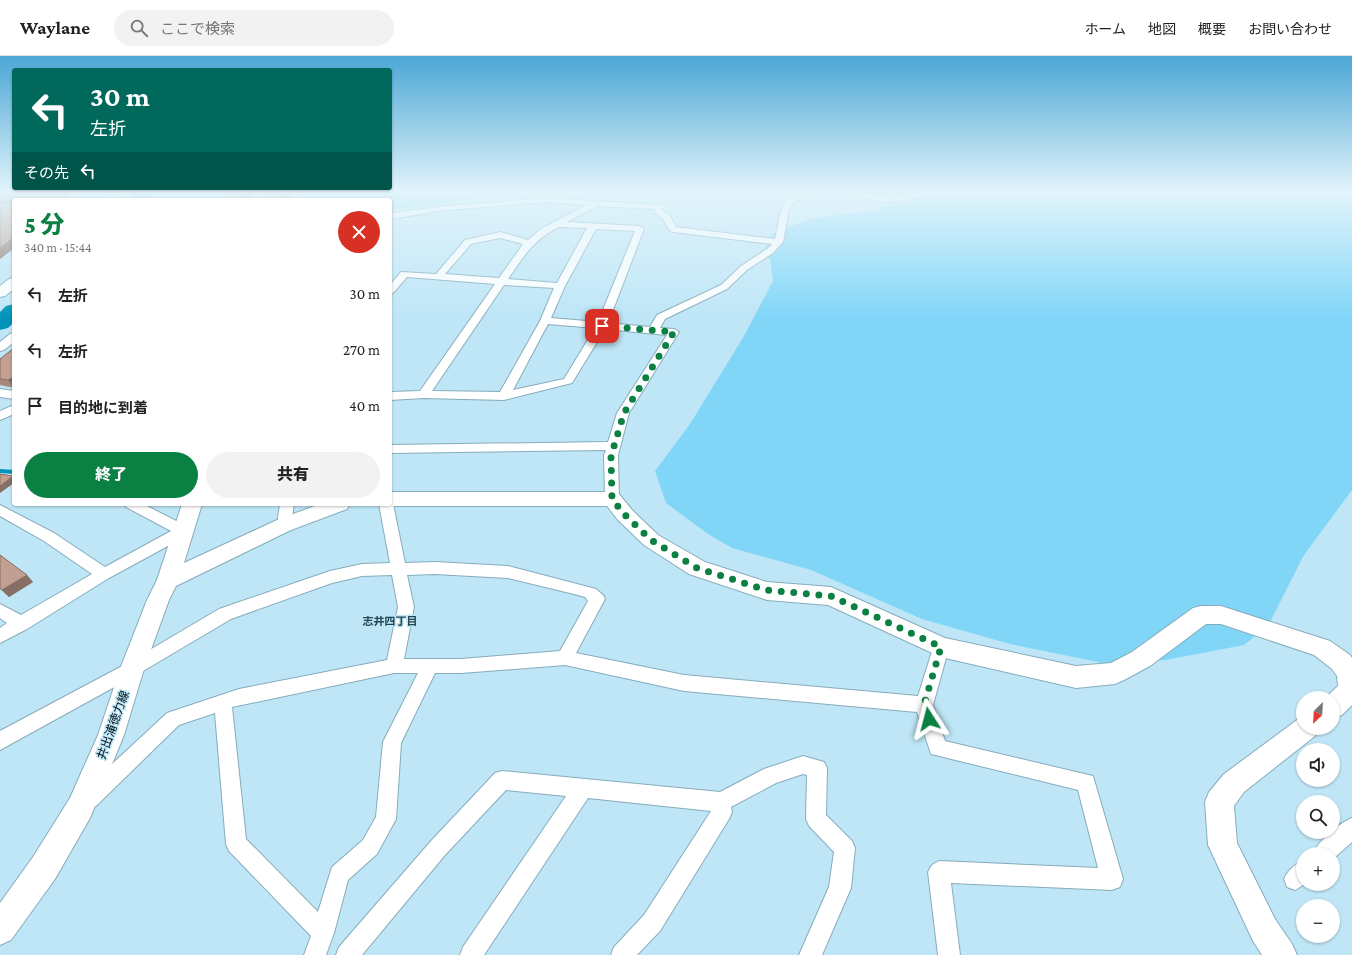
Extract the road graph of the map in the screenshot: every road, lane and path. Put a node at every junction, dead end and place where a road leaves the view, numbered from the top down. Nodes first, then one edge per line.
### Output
1 (542, 233) edge
2 (589, 233) edge
3 (638, 233) edge
4 (705, 233) edge
5 (781, 233) edge
6 (779, 242) junction
7 (529, 243) junction
8 (439, 276) junction
9 (502, 281) junction
10 (12, 284) edge
11 (560, 286) junction
12 (392, 289) edge
13 (0, 293) edge
14 (545, 321) junction
15 (602, 326) junction
16 (653, 330) junction
17 (12, 338) edge
18 (0, 348) edge
19 (0, 393) edge
20 (424, 394) junction
21 (12, 395) edge
22 (392, 396) edge
23 (504, 396) junction
24 (12, 410) edge
25 (0, 416) edge
26 (614, 446) junction
27 (392, 449) edge
28 (392, 499) edge
29 (612, 499) junction
30 (135, 506) edge
31 (191, 506) edge
32 (287, 506) edge
33 (335, 506) edge
34 (386, 506) edge
35 (0, 510) edge
36 (284, 525) junction
37 (182, 531) junction
38 (398, 569) junction
39 (104, 574) junction
40 (168, 580) junction
41 (0, 610) edge
42 (21, 624) junction
43 (0, 636) edge
44 (941, 647) junction
45 (565, 658) junction
46 (394, 666) junction
47 (430, 666) junction
48 (132, 669) junction
49 (1340, 700) edge
50 (223, 702) junction
51 (924, 705) junction
52 (1297, 735) edge
53 (0, 741) edge
54 (583, 788) junction
55 (721, 802) junction
56 (80, 808) junction
57 (1352, 828) edge
58 (1331, 847) edge
59 (0, 929) edge
60 (323, 933) junction
61 (315, 955) edge
62 (347, 955) edge
63 (470, 955) edge
64 (622, 955) edge
65 (810, 955) edge
66 (949, 955) edge
67 (1282, 955) edge

1 - 7 street
2 - 11 street
3 - 15 street
4 - 6 street
5 - 6 street
6 - 16 street
7 - 8 street
7 - 9 street
8 - 9 street
8 - 12 street
9 - 11 street
9 - 20 street
10 - 13 street
11 - 14 street
14 - 15 street
14 - 23 street
15 - 16 street
15 - 23 street
16 - 26 street
17 - 18 street
19 - 21 street
20 - 22 street
20 - 23 street
24 - 25 street
26 - 27 street
26 - 29 street
28 - 29 street
29 - 44 street
30 - 37 street
31 - 37 street, 井出浦徳力線
32 - 36 street
33 - 36 street
34 - 38 street
35 - 39 street
36 - 40 street
37 - 39 street
37 - 40 street, 井出浦徳力線
38 - 45 street
38 - 46 street
38 - 48 street
39 - 42 street
40 - 48 street, 井出浦徳力線
41 - 42 street
42 - 43 street
44 - 49 street
44 - 51 street
45 - 47 street
45 - 51 street
46 - 47 street
46 - 50 street
47 - 60 street
48 - 53 street
48 - 56 street, 井出浦徳力線
50 - 56 street
50 - 60 street
51 - 66 street
52 - 67 street
54 - 55 street
54 - 62 street
54 - 63 street
55 - 64 street
55 - 65 street
56 - 59 street, 井出浦徳力線
57 - 58 street
60 - 61 street

